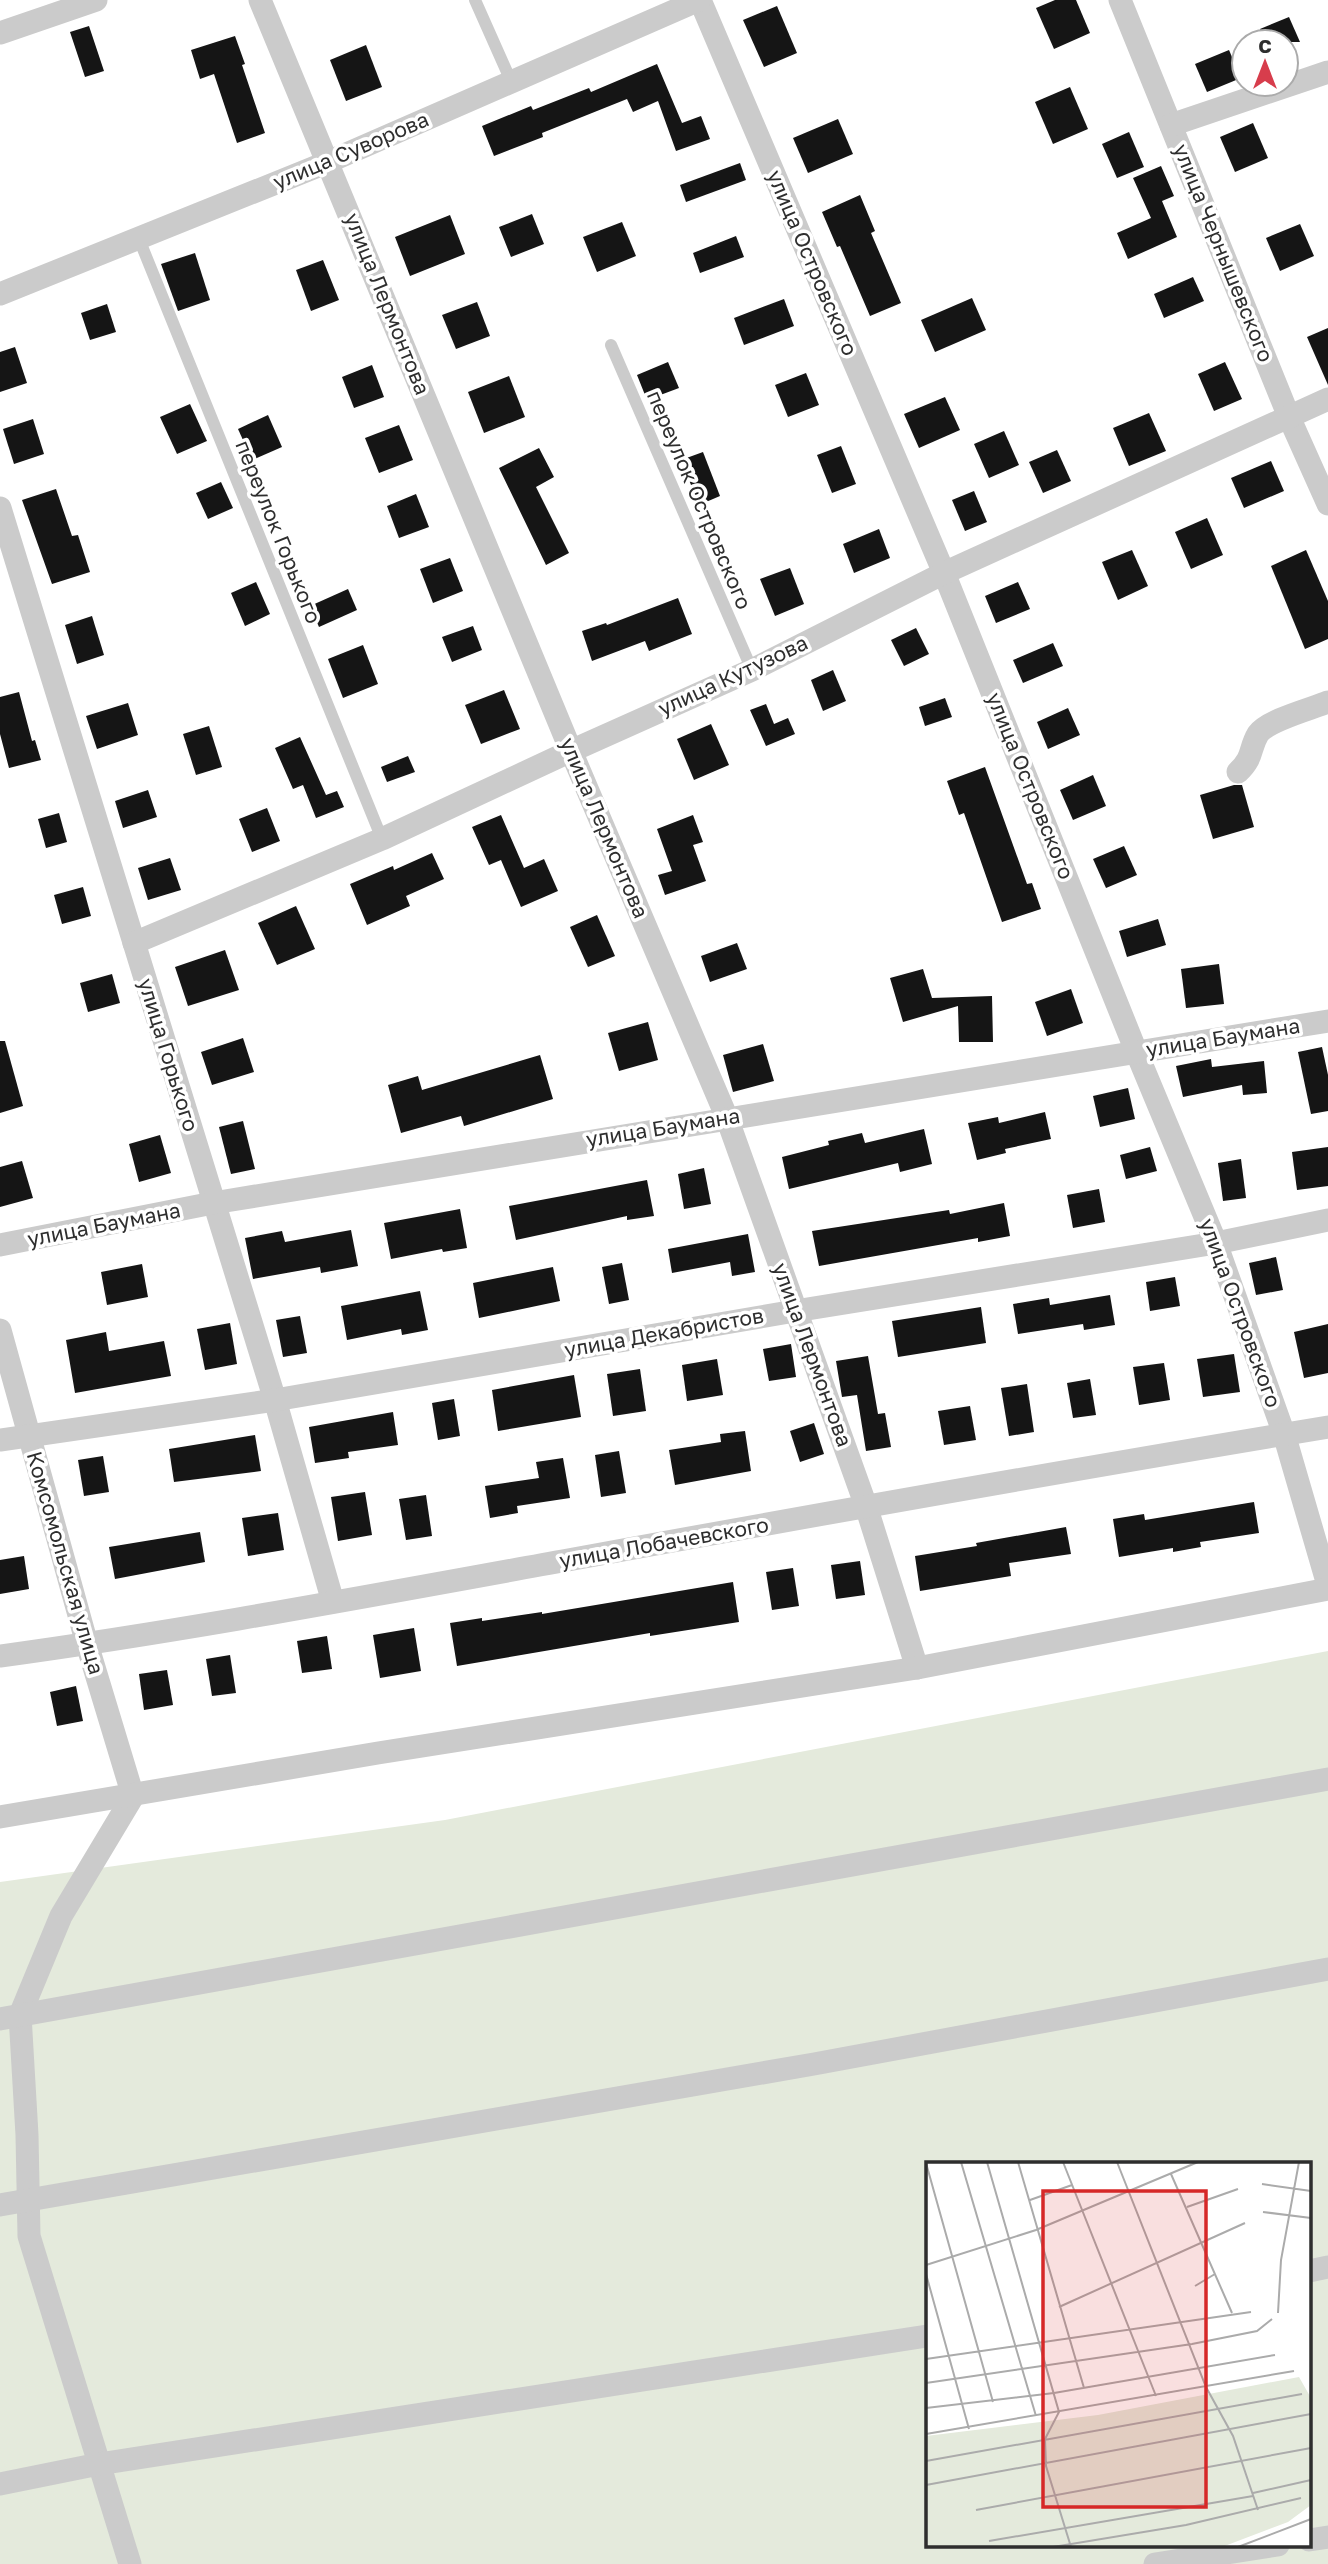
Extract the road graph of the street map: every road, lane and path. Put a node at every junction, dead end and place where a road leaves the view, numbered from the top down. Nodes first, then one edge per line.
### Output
1 (96, 0) edge
2 (260, 0) edge
3 (475, 0) edge
4 (700, 0) edge
5 (1120, 0) edge
6 (0, 33) edge
7 (1328, 72) edge
8 (511, 81) junction
9 (1171, 125) junction
10 (328, 162) junction
11 (138, 239) junction
12 (0, 294) edge
13 (611, 345) dead end
14 (1328, 399) edge
15 (1289, 417) junction
16 (1328, 504) edge
17 (0, 508) edge
18 (944, 573) junction
19 (752, 670) junction
20 (1328, 702) edge
21 (571, 751) junction
22 (1238, 772) dead end
23 (382, 839) junction
24 (134, 943) junction
25 (1328, 1021) edge
26 (1136, 1051) junction
27 (727, 1118) junction
28 (213, 1203) junction
29 (1328, 1220) edge
30 (1216, 1243) junction
31 (0, 1245) edge
32 (795, 1311) junction
33 (0, 1330) edge
34 (275, 1399) junction
35 (1328, 1427) edge
36 (1284, 1434) junction
37 (28, 1435) junction
38 (0, 1440) edge
39 (866, 1506) junction
40 (1328, 1587) edge
41 (333, 1602) junction
42 (88, 1644) junction
43 (0, 1656) edge
44 (916, 1668) junction
45 (1328, 1779) edge
46 (133, 1796) junction
47 (0, 1817) edge
48 (1328, 1969) edge
49 (10, 2017) edge
50 (29, 2200) junction
51 (0, 2205) edge
52 (1328, 2267) edge
53 (1310, 2271) edge
54 (926, 2336) edge
55 (99, 2464) junction
56 (0, 2484) edge
57 (1328, 2537) edge
58 (1310, 2540) edge
59 (1272, 2546) edge
60 (130, 2564) edge
61 (1155, 2564) edge

1 - 6 street
2 - 10 street, улица Лермонтова
3 - 8 lane
4 - 8 street, улица Суворова
4 - 18 street, улица Островского
5 - 9 street, улица Чернышевского
7 - 9 street
8 - 10 street, улица Суворова
9 - 15 street, улица Чернышевского
10 - 11 street, улица Суворова
10 - 21 street, улица Лермонтова
11 - 12 street, улица Суворова
11 - 23 lane, переулок Горького
13 - 19 lane, переулок Островского
14 - 15 street, улица Кутузова
15 - 16 street, улица Чернышевского
15 - 18 street, улица Кутузова
17 - 24 street, улица Горького
18 - 19 street, улица Кутузова
18 - 26 street, улица Островского
19 - 21 street, улица Кутузова
20 - 22 street
21 - 23 street, улица Кутузова
21 - 27 street, улица Лермонтова
23 - 24 street, улица Кутузова
24 - 28 street, улица Горького
25 - 26 street, улица Баумана
26 - 27 street, улица Баумана
26 - 30 street, улица Островского
27 - 28 street, улица Баумана
27 - 32 street, улица Лермонтова
28 - 31 street, улица Баумана
28 - 34 street, улица Горького
29 - 30 street, улица Декабристов
30 - 32 street, улица Декабристов
30 - 36 street, улица Островского
32 - 34 street, улица Декабристов
32 - 39 street, улица Лермонтова
33 - 37 street, Комсомольская улица
34 - 37 street, улица Декабристов
34 - 41 street, улица Горького
35 - 36 street, улица Лобачевского
36 - 39 street, улица Лобачевского
36 - 40 street, улица Островского
37 - 38 street, улица Декабристов
37 - 42 street, Комсомольская улица
39 - 41 street, улица Лобачевского
39 - 44 street, улица Лермонтова
40 - 44 street
41 - 42 street, улица Лобачевского
42 - 43 street, улица Лобачевского
42 - 46 street, Комсомольская улица
44 - 46 street
45 - 49 street
46 - 47 street
46 - 49 street
48 - 50 street
49 - 50 street
50 - 51 street
50 - 55 street
52 - 53 street
54 - 55 street
55 - 56 street
55 - 60 street
57 - 58 street
59 - 61 street

